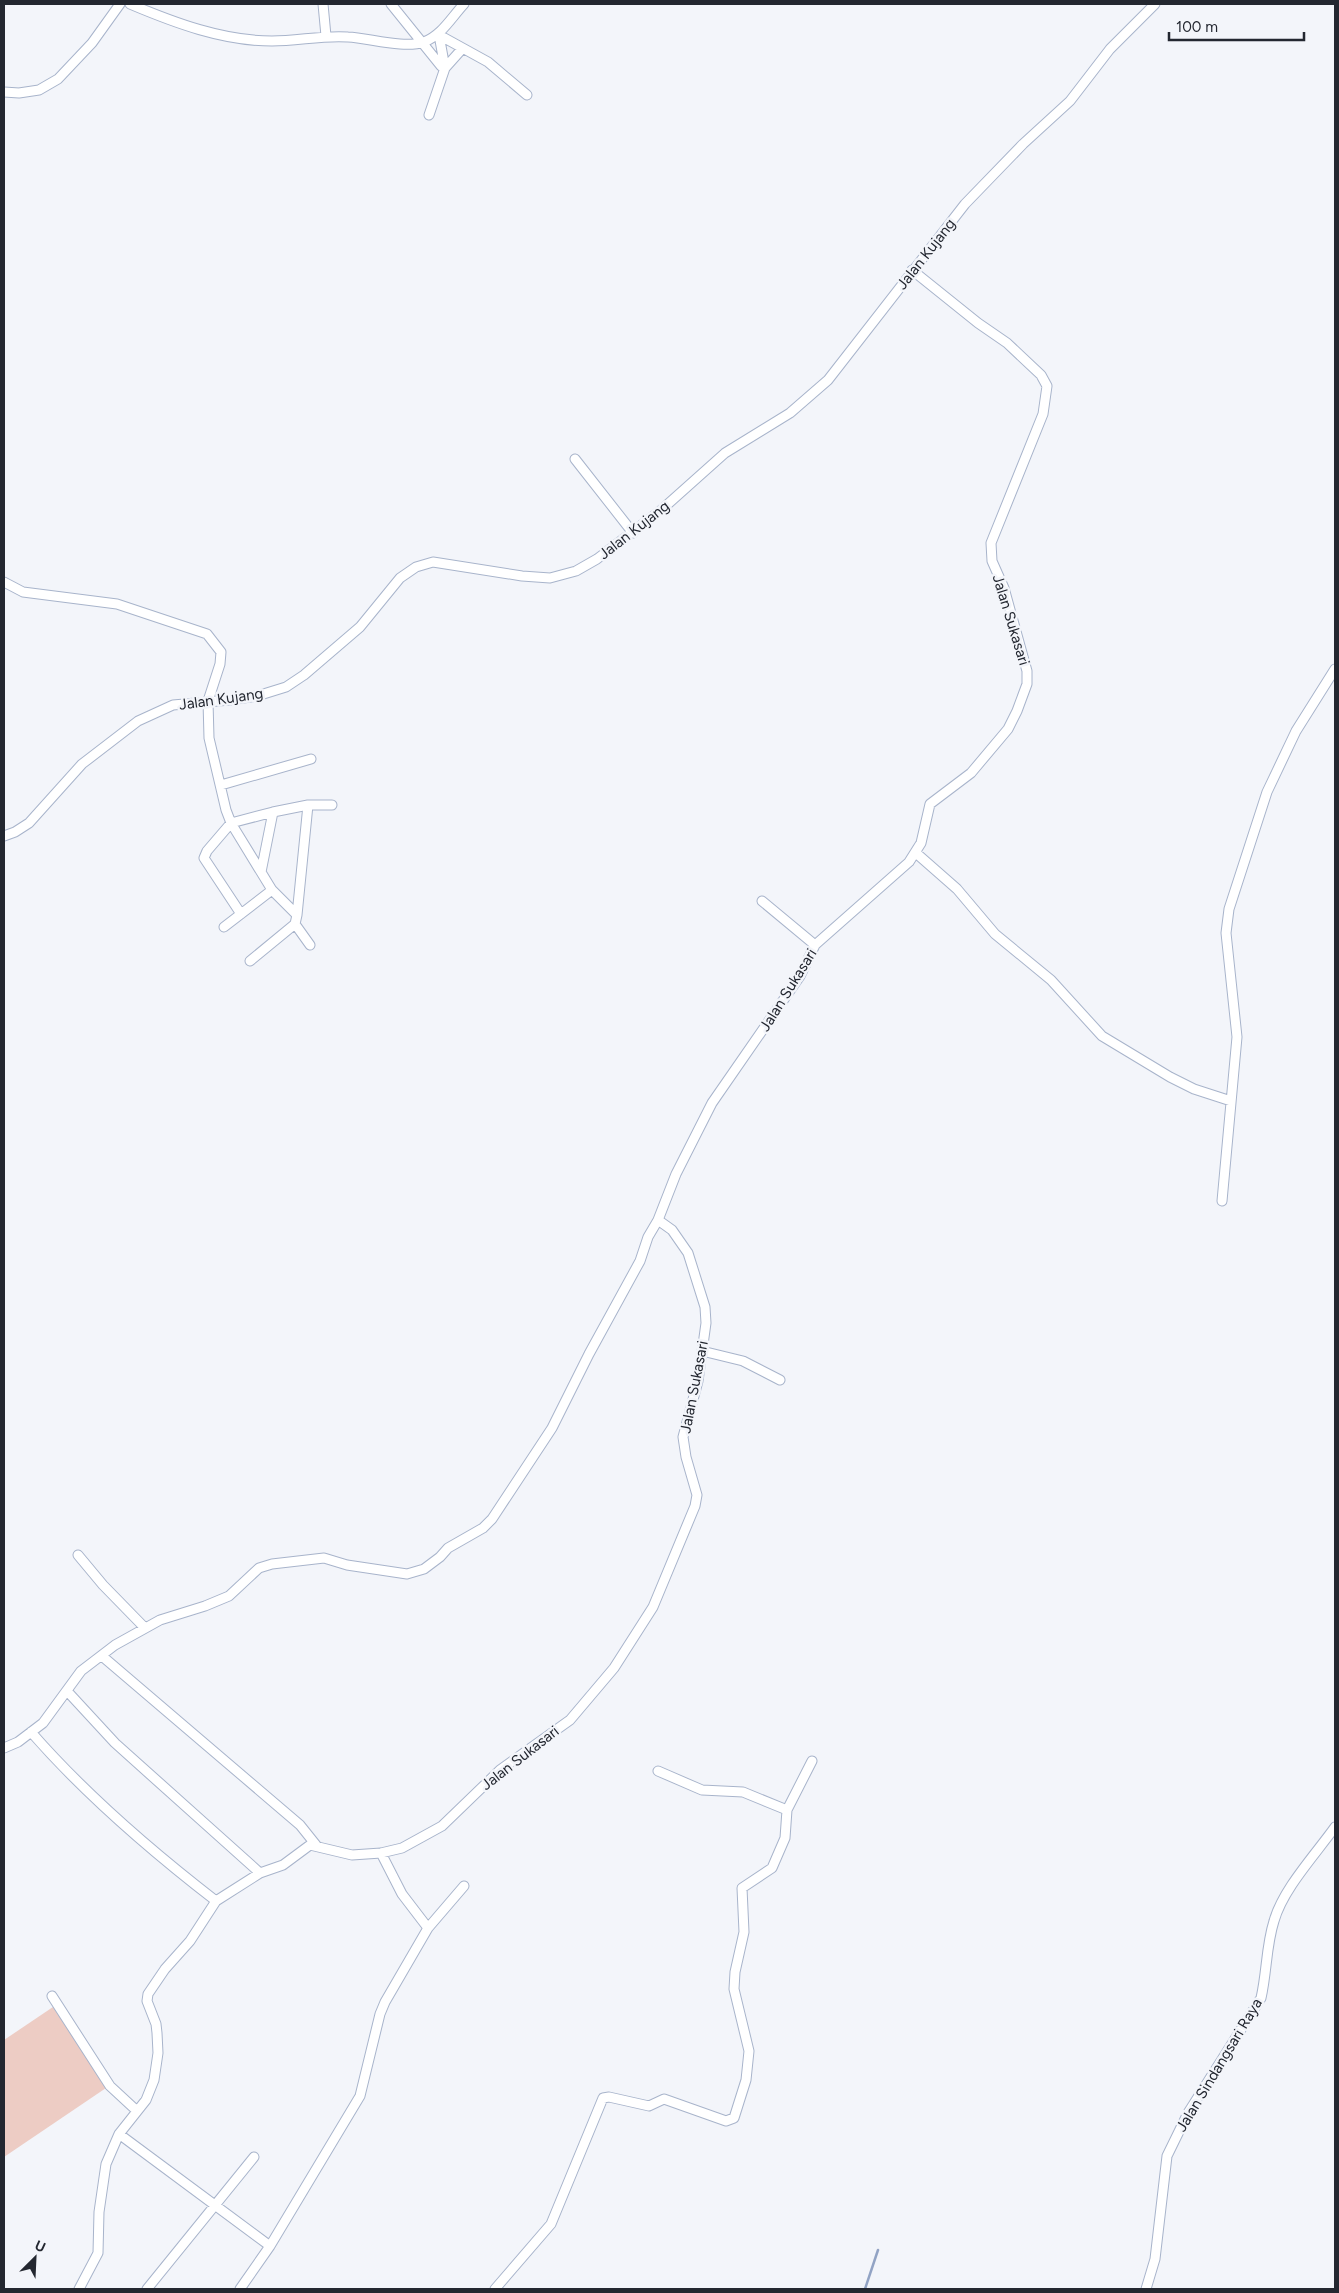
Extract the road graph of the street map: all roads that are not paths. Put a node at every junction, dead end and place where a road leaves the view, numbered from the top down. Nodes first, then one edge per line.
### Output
1 (120, 4) edge
2 (130, 4) edge
3 (323, 4) edge
4 (391, 4) edge
5 (464, 4) edge
6 (1155, 4) edge
7 (439, 35) junction
8 (326, 36) junction
9 (422, 43) junction
10 (462, 49) junction
11 (446, 68) junction
12 (4, 92) edge
13 (527, 95) dead end
14 (429, 115) dead end
15 (912, 270) junction
16 (575, 459) dead end
17 (633, 533) junction
18 (4, 582) edge
19 (1335, 669) edge
20 (208, 701) junction
21 (311, 759) dead end
22 (221, 785) junction
23 (332, 804) dead end
24 (308, 805) junction
25 (273, 812) junction
26 (231, 823) junction
27 (4, 836) edge
28 (916, 853) junction
29 (261, 872) junction
30 (272, 890) junction
31 (762, 901) dead end
32 (241, 914) junction
33 (296, 919) junction
34 (224, 927) dead end
35 (310, 945) dead end
36 (815, 945) junction
37 (250, 961) dead end
38 (1231, 1101) junction
39 (1222, 1201) dead end
40 (658, 1220) junction
41 (702, 1351) junction
42 (780, 1380) dead end
43 (78, 1555) dead end
44 (144, 1627) junction
45 (102, 1656) junction
46 (67, 1691) junction
47 (31, 1732) junction
48 (4, 1748) edge
49 (812, 1761) dead end
50 (658, 1771) dead end
51 (787, 1810) junction
52 (1335, 1827) edge
53 (316, 1845) junction
54 (381, 1853) junction
55 (260, 1873) junction
56 (464, 1886) dead end
57 (216, 1902) junction
58 (428, 1928) junction
59 (52, 1996) dead end
60 (137, 2110) junction
61 (119, 2134) junction
62 (254, 2157) dead end
63 (216, 2206) junction
64 (270, 2246) junction
65 (79, 2289) edge
66 (147, 2289) edge
67 (240, 2289) edge
68 (495, 2289) edge
69 (1146, 2289) edge

1 - 12 street
2 - 8 street
3 - 8 street
4 - 9 street
5 - 7 street
6 - 15 street, Jalan Kujang
7 - 9 street
7 - 10 street
7 - 11 street
8 - 9 street
9 - 11 street
10 - 11 street
10 - 13 street
11 - 14 street
15 - 17 street, Jalan Kujang
15 - 28 street, Jalan Sukasari
16 - 17 street
17 - 20 street, Jalan Kujang
18 - 20 street
19 - 38 street
20 - 22 street
20 - 27 street, Jalan Kujang
21 - 22 street
22 - 26 street
23 - 24 street
24 - 25 street
24 - 33 street
25 - 26 street
25 - 29 street
26 - 29 street
26 - 32 street
28 - 36 street, Jalan Sukasari
28 - 38 street
29 - 30 street
30 - 32 street
30 - 33 street
31 - 36 street
32 - 34 street
33 - 35 street
33 - 37 street
36 - 40 street, Jalan Sukasari
38 - 39 street
40 - 41 street, Jalan Sukasari
40 - 44 street
41 - 42 street
41 - 54 street, Jalan Sukasari
43 - 44 street
44 - 45 street
45 - 46 street
45 - 53 street
46 - 47 street
46 - 55 street
47 - 48 street
47 - 57 street
49 - 51 street
50 - 51 street
51 - 68 street
52 - 69 street, Jalan Sindangsari Raya
53 - 54 street, Jalan Sukasari
53 - 55 street
54 - 58 street
55 - 57 street
56 - 58 street
57 - 60 street
58 - 64 street
59 - 60 street
60 - 61 street
61 - 63 street
61 - 65 street
62 - 63 street
63 - 64 street
63 - 66 street
64 - 67 street

